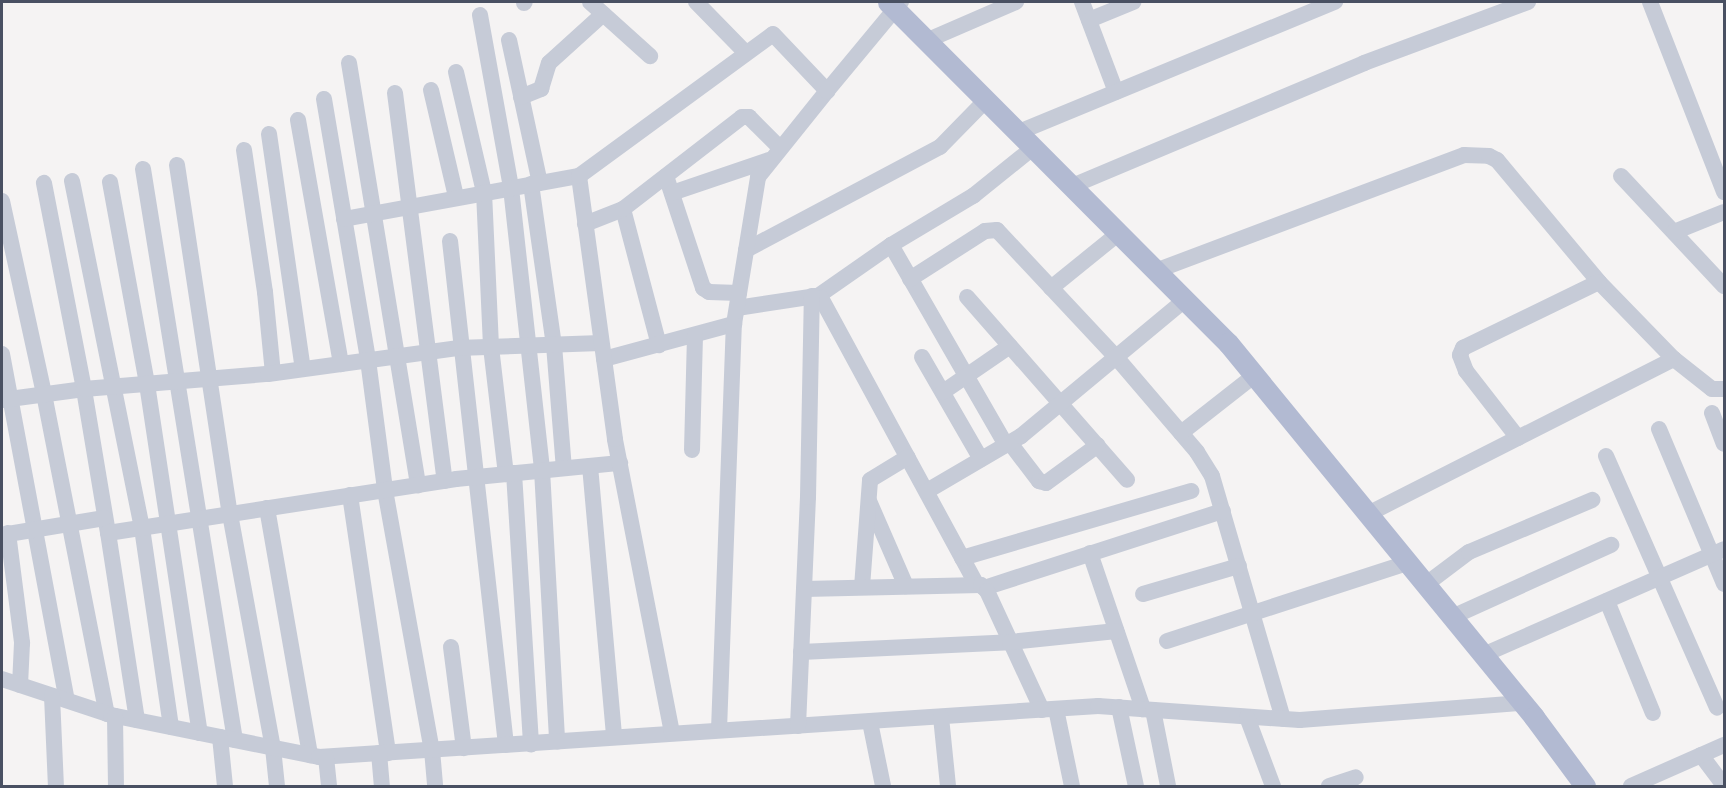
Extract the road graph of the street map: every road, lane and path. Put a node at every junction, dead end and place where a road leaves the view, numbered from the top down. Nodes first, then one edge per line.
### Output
1 (590, 2) edge
2 (696, 2) edge
3 (1016, 2) edge
4 (1082, 2) edge
5 (1133, 2) edge
6 (1335, 2) edge
7 (1528, 2) edge
8 (1650, 2) edge
9 (895, 4) edge
10 (603, 14) junction
11 (480, 15) dead end
12 (1089, 20) junction
13 (509, 40) dead end
14 (928, 40) junction
15 (746, 53) junction
16 (650, 56) dead end
17 (349, 63) dead end
18 (456, 72) dead end
19 (431, 90) dead end
20 (827, 91) junction
21 (1116, 92) junction
22 (395, 93) dead end
23 (521, 97) junction
24 (324, 99) dead end
25 (987, 99) junction
26 (298, 120) dead end
27 (1019, 132) junction
28 (269, 134) dead end
29 (1034, 147) junction
30 (244, 150) dead end
31 (775, 154) junction
32 (177, 165) dead end
33 (143, 170) dead end
34 (579, 176) junction
35 (666, 176) junction
36 (1621, 176) dead end
37 (72, 181) dead end
38 (110, 182) dead end
39 (44, 183) dead end
40 (536, 183) junction
41 (1072, 186) junction
42 (511, 188) junction
43 (484, 192) junction
44 (1725, 192) edge
45 (672, 193) junction
46 (456, 197) junction
47 (2, 201) edge
48 (409, 205) junction
49 (623, 209) junction
50 (1725, 212) edge
51 (373, 213) junction
52 (344, 219) junction
53 (585, 224) junction
54 (1674, 232) junction
55 (1119, 233) junction
56 (450, 241) dead end
57 (891, 245) junction
58 (746, 250) junction
59 (1158, 270) junction
60 (910, 279) junction
61 (1599, 282) junction
62 (1725, 286) edge
63 (1051, 288) junction
64 (815, 296) junction
65 (967, 297) dead end
66 (1185, 300) junction
67 (737, 309) junction
68 (695, 336) junction
69 (554, 345) junction
70 (660, 345) junction
71 (527, 346) junction
72 (1010, 346) junction
73 (492, 347) junction
74 (460, 348) junction
75 (602, 351) junction
76 (428, 352) junction
77 (2, 354) edge
78 (396, 356) junction
79 (922, 357) dead end
80 (1116, 357) junction
81 (1674, 358) junction
82 (368, 360) junction
83 (341, 364) junction
84 (303, 369) junction
85 (273, 373) junction
86 (1255, 375) junction
87 (966, 376) junction
88 (210, 379) junction
89 (178, 381) junction
90 (147, 384) junction
91 (114, 386) junction
92 (84, 389) junction
93 (1725, 389) edge
94 (943, 392) junction
95 (44, 394) junction
96 (6, 400) edge
97 (1061, 402) junction
98 (1712, 413) dead end
99 (1659, 429) dead end
100 (1181, 433) junction
101 (1518, 438) junction
102 (1008, 444) junction
103 (1725, 444) edge
104 (1098, 445) junction
105 (692, 450) dead end
106 (1606, 456) dead end
107 (909, 458) junction
108 (981, 459) junction
109 (620, 463) junction
110 (590, 466) junction
111 (564, 468) junction
112 (542, 471) junction
113 (510, 474) junction
114 (478, 477) junction
115 (1127, 480) dead end
116 (445, 481) junction
117 (418, 485) junction
118 (385, 490) junction
119 (927, 491) junction
120 (1191, 491) dead end
121 (350, 495) junction
122 (867, 497) junction
123 (1592, 500) dead end
124 (267, 508) junction
125 (1223, 511) junction
126 (230, 514) junction
127 (1368, 514) junction
128 (201, 518) junction
129 (68, 524) junction
130 (170, 524) junction
131 (106, 526) junction
132 (142, 528) junction
133 (33, 530) junction
134 (4, 532) edge
135 (1611, 545) dead end
136 (1718, 552) edge
137 (1090, 553) junction
138 (962, 558) junction
139 (1407, 563) junction
140 (1239, 566) junction
141 (1659, 578) junction
142 (1425, 585) junction
143 (1725, 585) edge
144 (906, 586) junction
145 (980, 586) junction
146 (862, 587) junction
147 (804, 589) junction
148 (1143, 594) dead end
149 (1607, 600) junction
150 (1254, 612) junction
151 (1452, 617) junction
152 (1116, 631) junction
153 (1010, 642) junction
154 (1167, 642) dead end
155 (451, 647) dead end
156 (801, 652) junction
157 (1483, 655) junction
158 (2, 679) edge
159 (20, 685) junction
160 (60, 698) junction
161 (1522, 703) junction
162 (1119, 707) junction
163 (1717, 708) dead end
164 (1049, 709) junction
165 (1148, 710) junction
166 (1653, 713) dead end
167 (111, 715) junction
168 (941, 717) junction
169 (1247, 717) junction
170 (1283, 719) junction
171 (137, 720) junction
172 (870, 722) junction
173 (798, 726) junction
174 (171, 727) junction
175 (719, 730) junction
176 (200, 733) junction
177 (672, 733) junction
178 (614, 737) junction
179 (227, 739) junction
180 (557, 742) junction
181 (531, 744) junction
182 (1725, 745) edge
183 (506, 746) junction
184 (273, 748) junction
185 (464, 748) junction
186 (432, 750) junction
187 (383, 753) junction
188 (1701, 755) junction
189 (318, 756) junction
190 (1356, 777) dead end
191 (56, 786) edge
192 (116, 786) edge
193 (225, 786) edge
194 (277, 786) edge
195 (329, 786) edge
196 (382, 786) edge
197 (435, 786) edge
198 (883, 786) edge
199 (948, 786) edge
200 (1072, 786) edge
201 (1136, 786) edge
202 (1168, 786) edge
203 (1273, 786) edge
204 (1329, 786) edge
205 (1585, 786) edge
206 (1631, 786) edge
207 (1724, 786) edge

1 - 10 street
2 - 15 street
3 - 14 street
4 - 12 street
5 - 12 street
6 - 21 street
7 - 41 street
8 - 44 street
9 - 14 main road
9 - 20 street
10 - 16 street
10 - 23 street
11 - 42 street
12 - 21 street
13 - 23 street
14 - 25 main road
15 - 20 street
15 - 34 street
17 - 51 street
18 - 43 street
19 - 46 street
20 - 31 street
21 - 27 street
22 - 48 street
23 - 40 street
24 - 52 street
25 - 27 main road
25 - 58 street
26 - 83 street
27 - 29 main road
28 - 84 street
29 - 41 main road
29 - 57 street
30 - 85 street
31 - 35 street
31 - 45 street
31 - 58 street
32 - 88 street
33 - 89 street
34 - 40 street
34 - 53 street
35 - 45 street
35 - 49 street
36 - 54 street
37 - 91 street
38 - 90 street
39 - 92 street
40 - 42 street
40 - 69 street
41 - 55 main road
42 - 43 street
42 - 71 street
43 - 46 street
43 - 73 street
45 - 67 street
46 - 48 street
47 - 95 street
48 - 51 street
48 - 76 street
49 - 53 street
49 - 70 street
50 - 54 street
51 - 52 street
51 - 78 street
52 - 82 street
53 - 75 street
54 - 62 street
55 - 59 main road
55 - 63 street
56 - 74 street
57 - 60 street
57 - 64 street
58 - 67 street
59 - 61 street
59 - 66 main road
60 - 63 street
60 - 87 street
61 - 81 street
61 - 101 street
63 - 80 street
64 - 67 street
64 - 107 street
64 - 147 street
65 - 72 street
66 - 80 street
66 - 86 main road
67 - 68 street
67 - 175 street
68 - 70 street
68 - 105 street
69 - 71 street
69 - 75 street
69 - 111 street
70 - 75 street
71 - 73 street
71 - 112 street
72 - 87 street
72 - 97 street
73 - 74 street
73 - 113 street
74 - 76 street
74 - 114 street
75 - 109 street
76 - 78 street
76 - 116 street
77 - 96 street
78 - 82 street
78 - 117 street
79 - 94 street
80 - 97 street
80 - 100 street
81 - 93 street
81 - 101 street
82 - 83 street
82 - 118 street
83 - 84 street
84 - 85 street
85 - 88 street
86 - 100 street
86 - 127 main road
87 - 94 street
87 - 102 street
88 - 89 street
88 - 126 street
89 - 90 street
89 - 128 street
90 - 91 street
90 - 130 street
91 - 92 street
91 - 132 street
92 - 95 street
92 - 131 street
94 - 108 street
95 - 96 street
95 - 129 street
96 - 133 street
97 - 102 street
97 - 104 street
98 - 103 street
99 - 136 street
100 - 125 street
101 - 127 street
102 - 104 street
102 - 108 street
104 - 115 street
106 - 141 street
107 - 119 street
107 - 122 street
108 - 119 street
109 - 110 street
109 - 177 street
110 - 111 street
110 - 178 street
111 - 112 street
112 - 113 street
112 - 180 street
113 - 114 street
113 - 181 street
114 - 116 street
114 - 183 street
116 - 117 street
117 - 118 street
118 - 121 street
118 - 186 street
119 - 138 street
120 - 138 street
121 - 124 street
121 - 187 street
122 - 144 street
122 - 146 street
123 - 142 street
124 - 126 street
124 - 189 street
125 - 137 street
125 - 140 street
126 - 128 street
126 - 184 street
127 - 139 main road
128 - 130 street
128 - 179 street
129 - 131 street
129 - 133 street
129 - 167 street
130 - 132 street
130 - 176 street
131 - 132 street
131 - 171 street
132 - 174 street
133 - 134 street
133 - 160 street
134 - 159 street
135 - 151 street
136 - 141 street
136 - 143 street
137 - 145 street
137 - 152 street
138 - 145 street
139 - 142 main road
139 - 150 street
140 - 148 street
140 - 150 street
141 - 149 street
141 - 163 street
142 - 151 main road
144 - 145 street
144 - 146 street
145 - 153 street
146 - 147 street
147 - 156 street
149 - 157 street
149 - 166 street
150 - 154 street
150 - 170 street
151 - 157 main road
152 - 153 street
152 - 165 street
153 - 156 street
153 - 164 street
155 - 185 street
156 - 173 street
157 - 161 main road
158 - 159 street
159 - 160 street
160 - 167 street
160 - 191 street
161 - 170 street
161 - 205 main road
162 - 164 street
162 - 165 street
162 - 201 street
164 - 168 street
164 - 200 street
165 - 169 street
165 - 202 street
167 - 171 street
167 - 192 street
168 - 172 street
168 - 199 street
169 - 170 street
169 - 203 street
171 - 174 street
172 - 173 street
172 - 198 street
173 - 175 street
174 - 176 street
175 - 177 street
176 - 179 street
177 - 178 street
178 - 180 street
179 - 184 street
179 - 193 street
180 - 181 street
181 - 183 street
182 - 188 street
183 - 185 street
184 - 189 street
184 - 194 street
185 - 186 street
186 - 187 street
186 - 197 street
187 - 189 street
187 - 196 street
188 - 206 street
188 - 207 street
189 - 195 street
190 - 204 street

